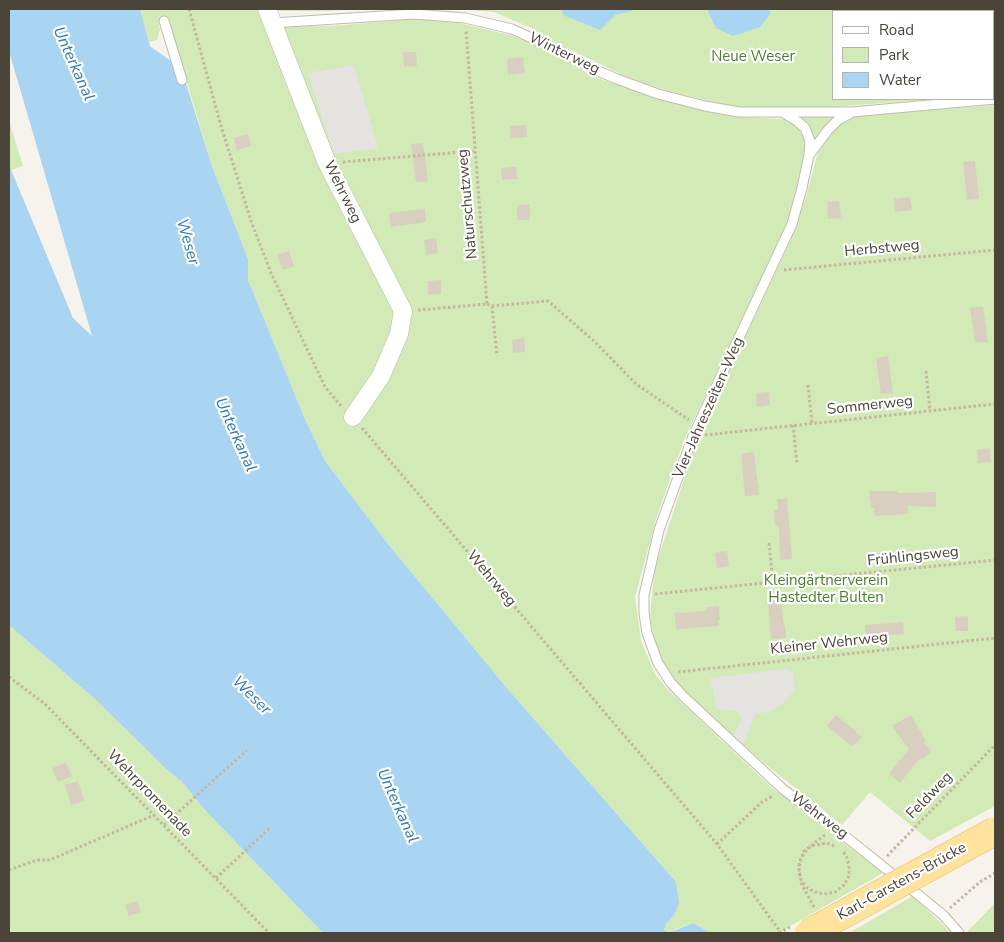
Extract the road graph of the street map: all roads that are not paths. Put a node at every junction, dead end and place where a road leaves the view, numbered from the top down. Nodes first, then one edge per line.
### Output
1 (270, 16) edge
2 (164, 21) dead end
3 (182, 80) dead end
4 (984, 100) edge
5 (782, 112) junction
6 (852, 112) junction
7 (809, 155) junction
8 (353, 417) road end
9 (784, 790) joint
10 (995, 831) edge
11 (813, 922) edge
12 (959, 933) edge

1 - 5 lane, Winterweg
1 - 8 street, Wehrweg
2 - 3 lane
4 - 6 lane, Winterweg
5 - 6 lane, Winterweg
5 - 7 lane, Vier-Jahreszeiten-Weg
6 - 7 lane, Winterweg
7 - 9 lane, Vier-Jahreszeiten-Weg
9 - 12 lane, Wehrweg
10 - 11 main road, Karl-Carstens-Brücke, bridge

